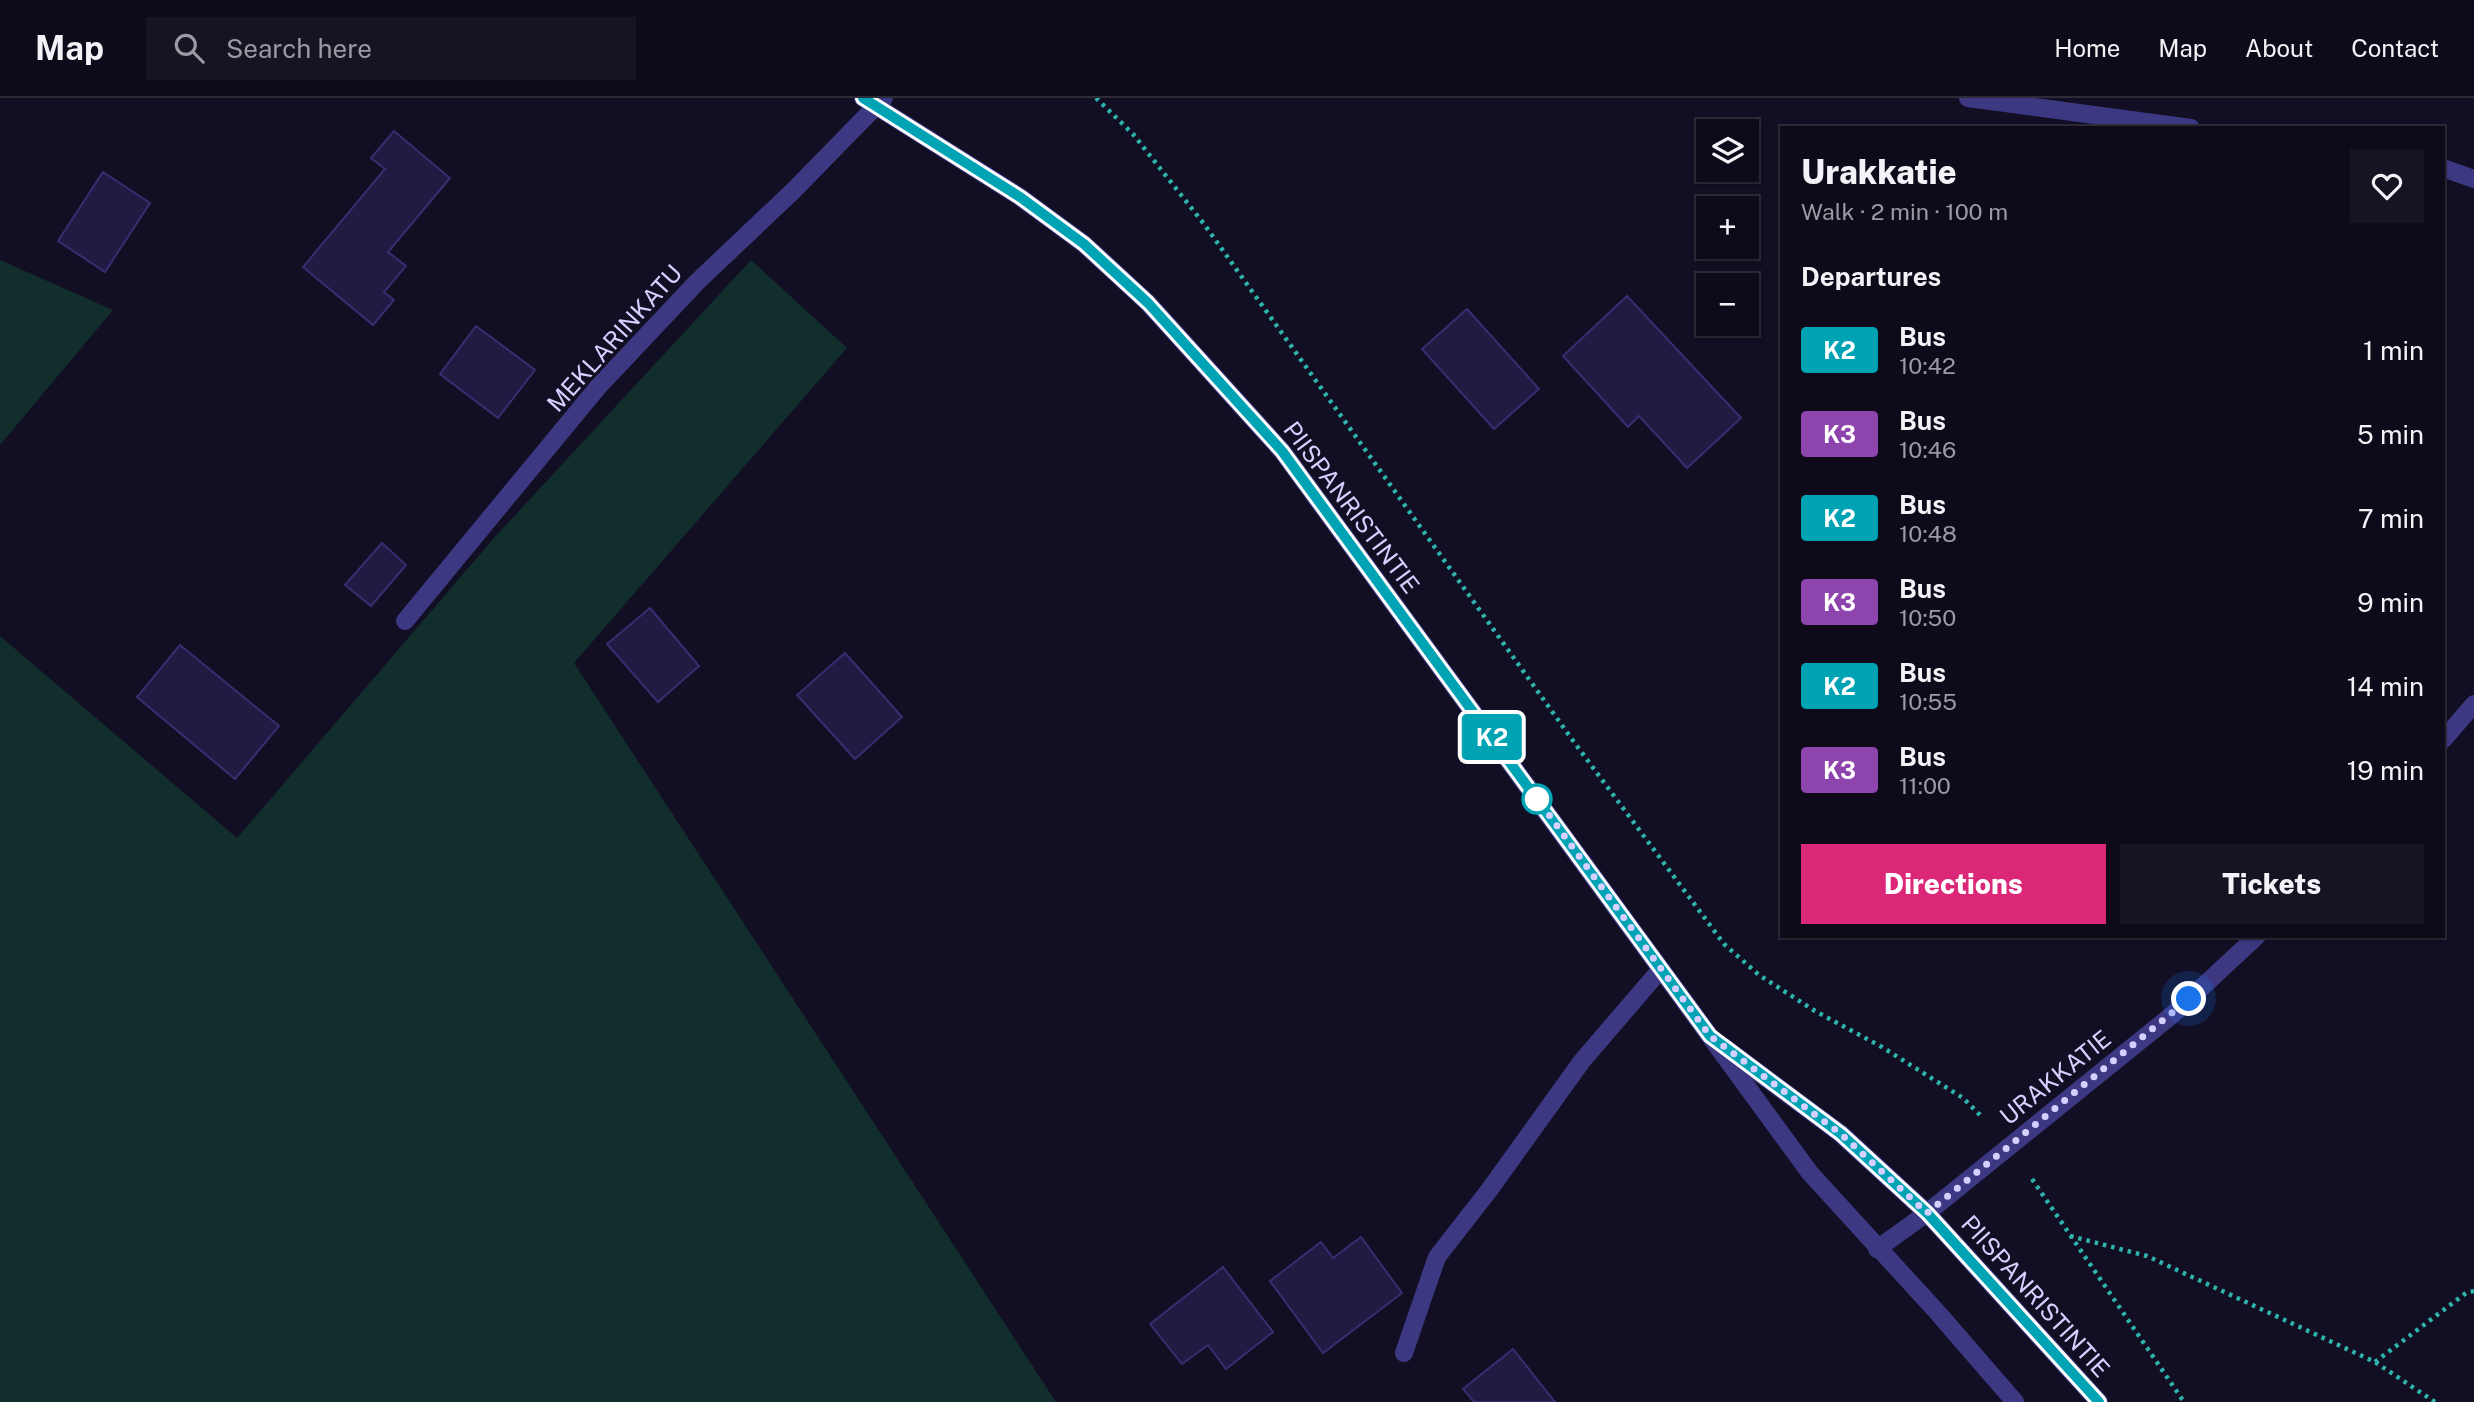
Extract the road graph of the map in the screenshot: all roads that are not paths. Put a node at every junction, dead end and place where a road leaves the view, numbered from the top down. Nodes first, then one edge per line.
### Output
1 (1968, 98) edge
2 (874, 100) edge
3 (2176, 126) edge
4 (2445, 169) edge
5 (2474, 180) edge
6 (405, 621) dead end
7 (2474, 704) edge
8 (2445, 738) edge
9 (2255, 938) edge
10 (1661, 969) junction
11 (1710, 1036) junction
12 (1927, 1213) junction
13 (1877, 1249) junction
14 (1404, 1353) dead end
15 (2015, 1402) edge
16 (2099, 1402) edge

1 - 3 street
2 - 6 street, MEKLARINKATU
2 - 10 street, PIISPANRISTINTIE
4 - 5 street
7 - 8 street
9 - 12 street, URAKKATIE
10 - 11 street, PIISPANRISTINTIE
10 - 14 street
11 - 12 street, PIISPANRISTINTIE
11 - 13 street, PIISPANRISTINTIE
12 - 13 street, URAKKATIE
12 - 16 street, PIISPANRISTINTIE
13 - 15 street, PIISPANRISTINTIE

